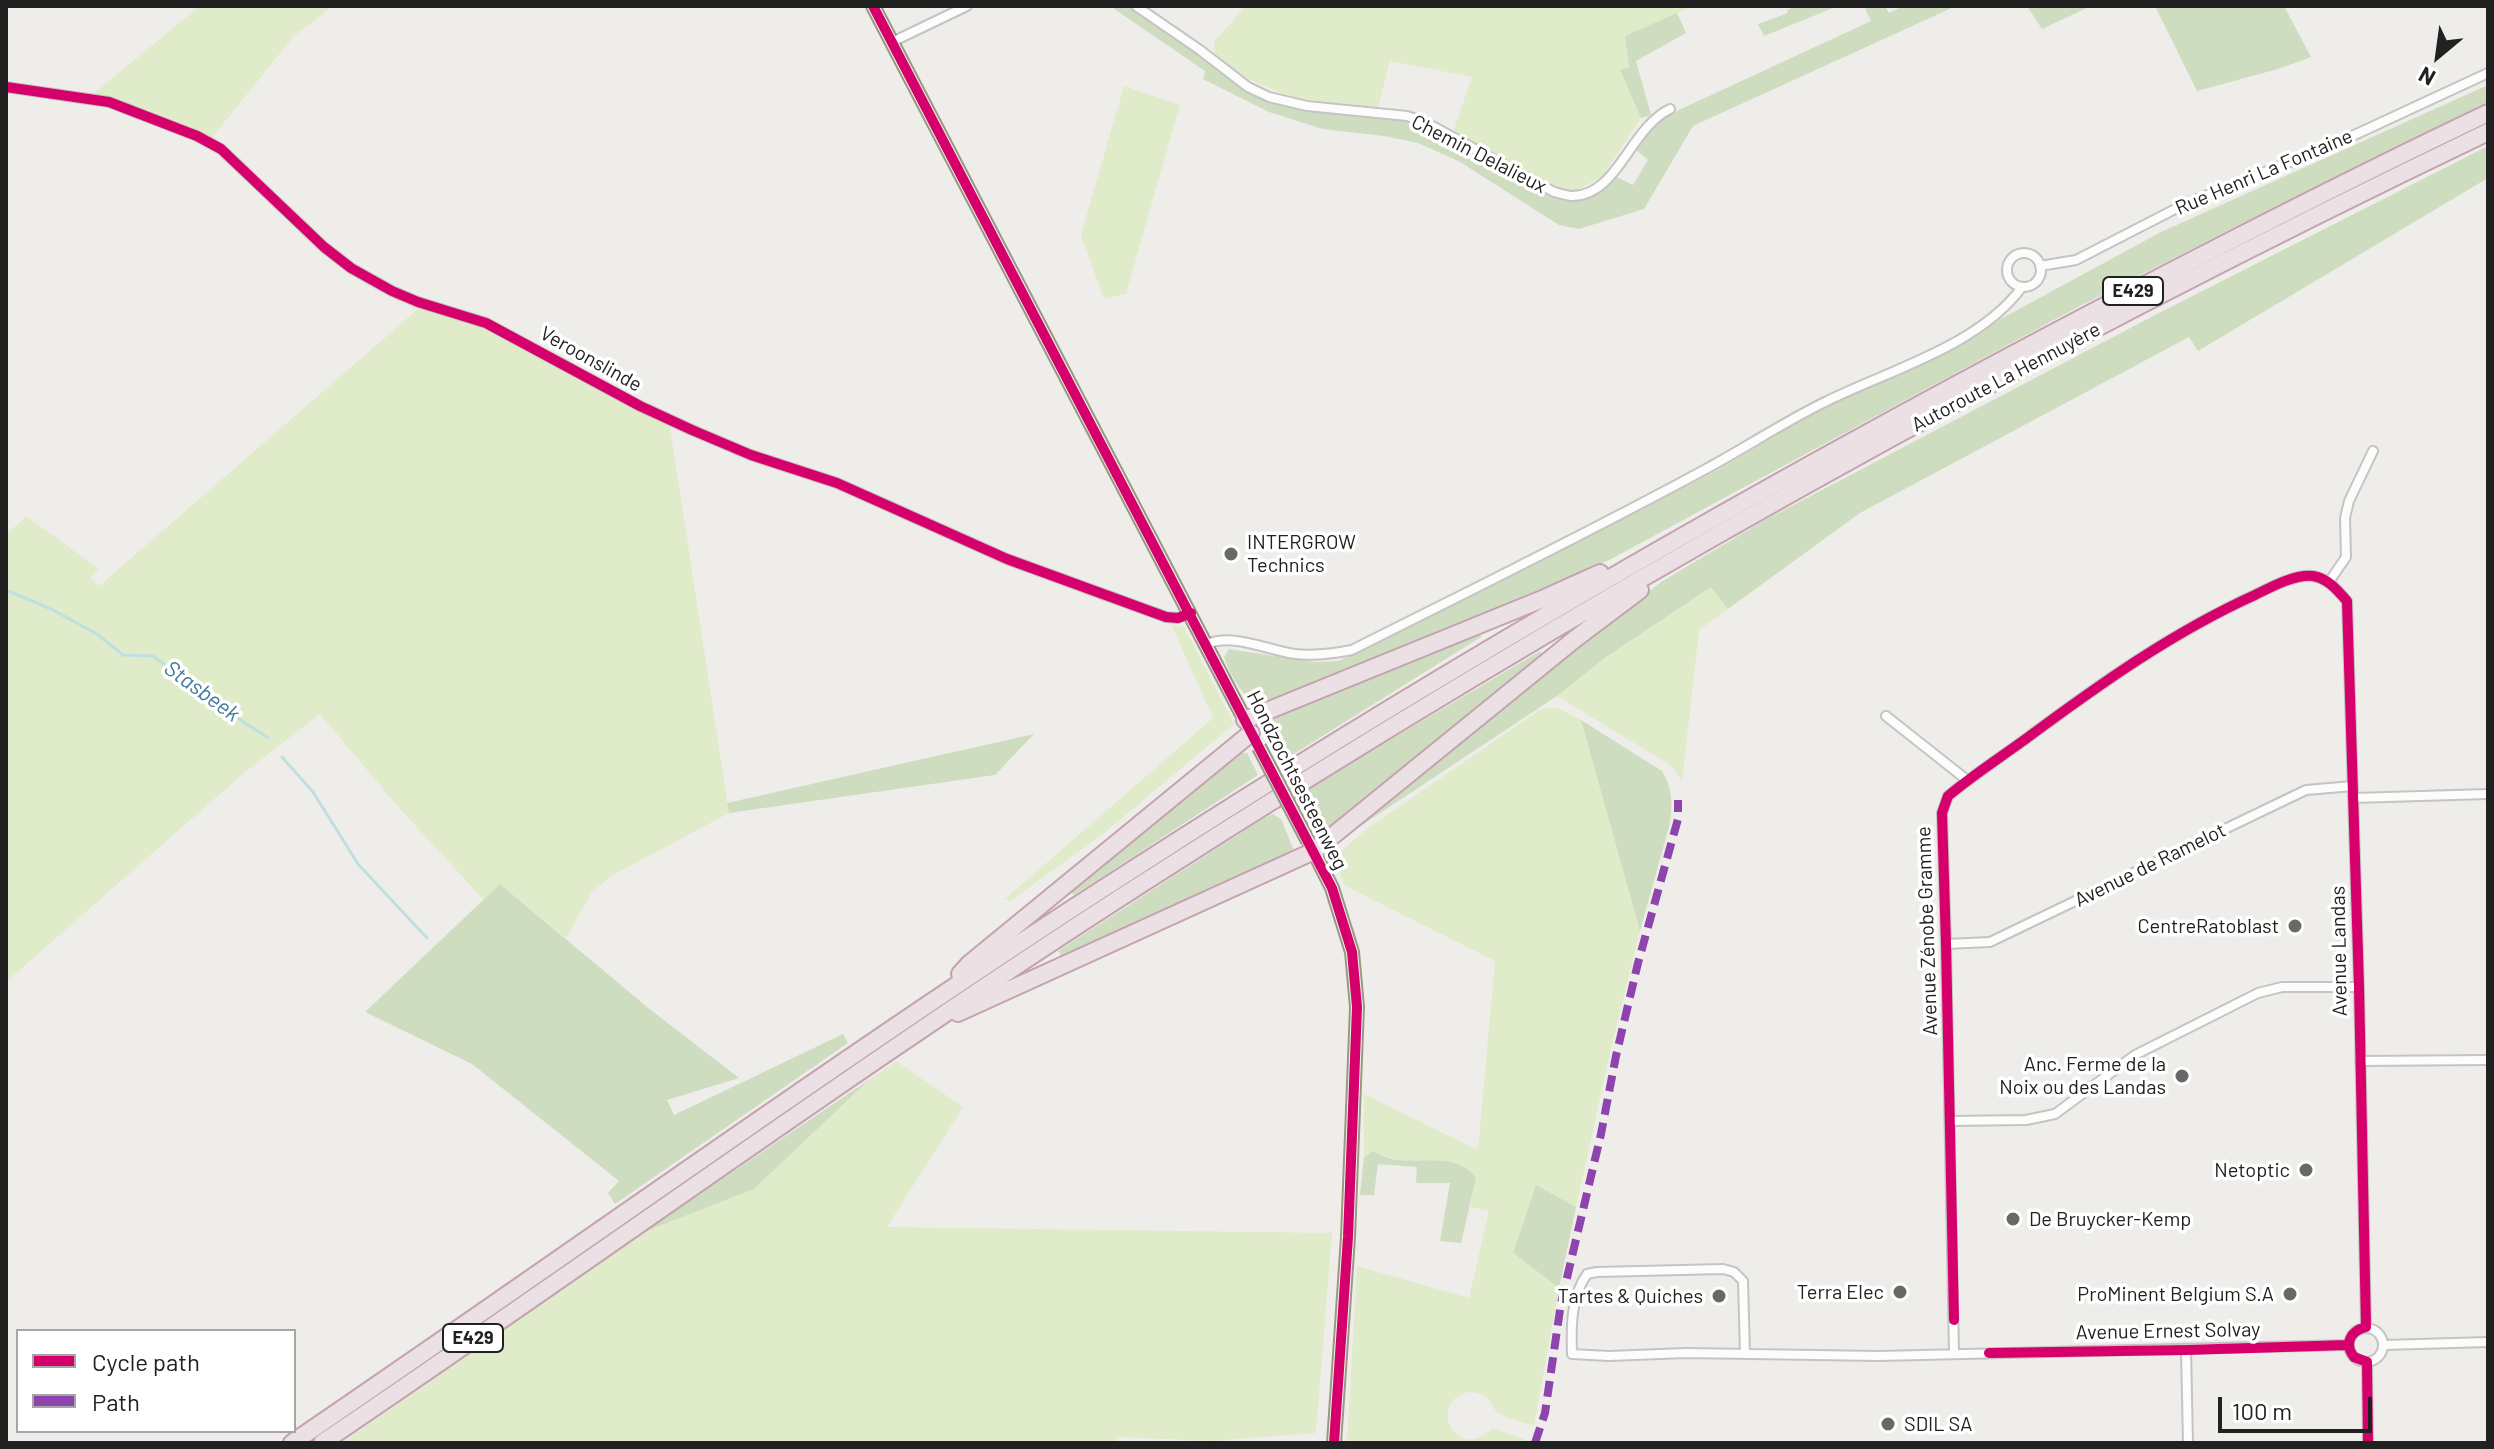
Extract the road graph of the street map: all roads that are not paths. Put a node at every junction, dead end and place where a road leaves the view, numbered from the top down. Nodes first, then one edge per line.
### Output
1 (873, 6) edge
2 (967, 6) edge
3 (1136, 6) edge
4 (892, 42) junction
5 (2488, 73) edge
6 (6, 87) edge
7 (1670, 109) dead end
8 (2488, 113) edge
9 (2488, 132) edge
10 (2040, 266) junction
11 (2022, 287) junction
12 (2373, 451) dead end
13 (1702, 524) junction
14 (1723, 531) junction
15 (2329, 582) junction
16 (1191, 613) junction
17 (1207, 644) junction
18 (1886, 716) dead end
19 (1252, 733) junction
20 (1967, 780) junction
21 (2353, 786) junction
22 (2488, 794) edge
23 (2353, 798) junction
24 (1311, 846) junction
25 (1946, 944) junction
26 (2359, 987) junction
27 (947, 991) junction
28 (927, 1024) junction
29 (2488, 1060) edge
30 (2360, 1061) junction
31 (1950, 1121) junction
32 (2366, 1327) junction
33 (2488, 1342) edge
34 (2348, 1345) junction
35 (2384, 1345) junction
36 (2186, 1350) junction
37 (1954, 1353) junction
38 (1745, 1354) junction
39 (2367, 1362) junction
40 (292, 1443) edge
41 (322, 1443) edge
42 (1334, 1443) edge
43 (2188, 1443) edge
44 (2368, 1443) edge

1 - 4 main road, Hondzochtsesteenweg
2 - 4 street
3 - 7 street, Chemin Delalieux
4 - 16 main road, Hondzochtsesteenweg
5 - 10 street, Rue Henri La Fontaine
6 - 16 street, Veroonslinde
8 - 13 highway, Autoroute La Hennuyère / E429
9 - 14 highway, Autoroute La Hennuyère / E429
10 - 11 street
10 - 11 street, Rue Henri La Fontaine
11 - 17 street
12 - 15 street
13 - 19 highway
13 - 27 highway, E429
14 - 24 highway
14 - 28 highway, Autoroute La Hennuyère / E429
15 - 20 street, Avenue Zénobe Gramme
15 - 21 street, Avenue Landas
16 - 17 main road, Hondzochtsesteenweg
17 - 19 main road, Hondzochtsesteenweg
18 - 20 street
19 - 24 main road, Hondzochtsesteenweg, bridge
19 - 27 highway
20 - 25 street, Avenue Zénobe Gramme
21 - 23 street, Avenue Landas
21 - 25 street, Avenue de Ramelot
22 - 23 street
23 - 26 street, Avenue Landas
24 - 28 highway
24 - 42 main road, Hondzochtsesteenweg
25 - 31 street, Avenue Zénobe Gramme
26 - 30 street, Avenue Landas
26 - 31 street
27 - 40 highway, E429
28 - 41 highway, E429
29 - 30 street
30 - 32 street, Avenue Landas
31 - 37 street, Avenue Zénobe Gramme
32 - 34 street
32 - 35 street
33 - 35 street
34 - 36 street, Avenue Ernest Solvay
34 - 39 street
35 - 39 street
36 - 37 street, Avenue Ernest Solvay
36 - 43 street
37 - 38 street, Avenue Ernest Solvay
38 - 38 street, Avenue Ernest Solvay
39 - 44 street

